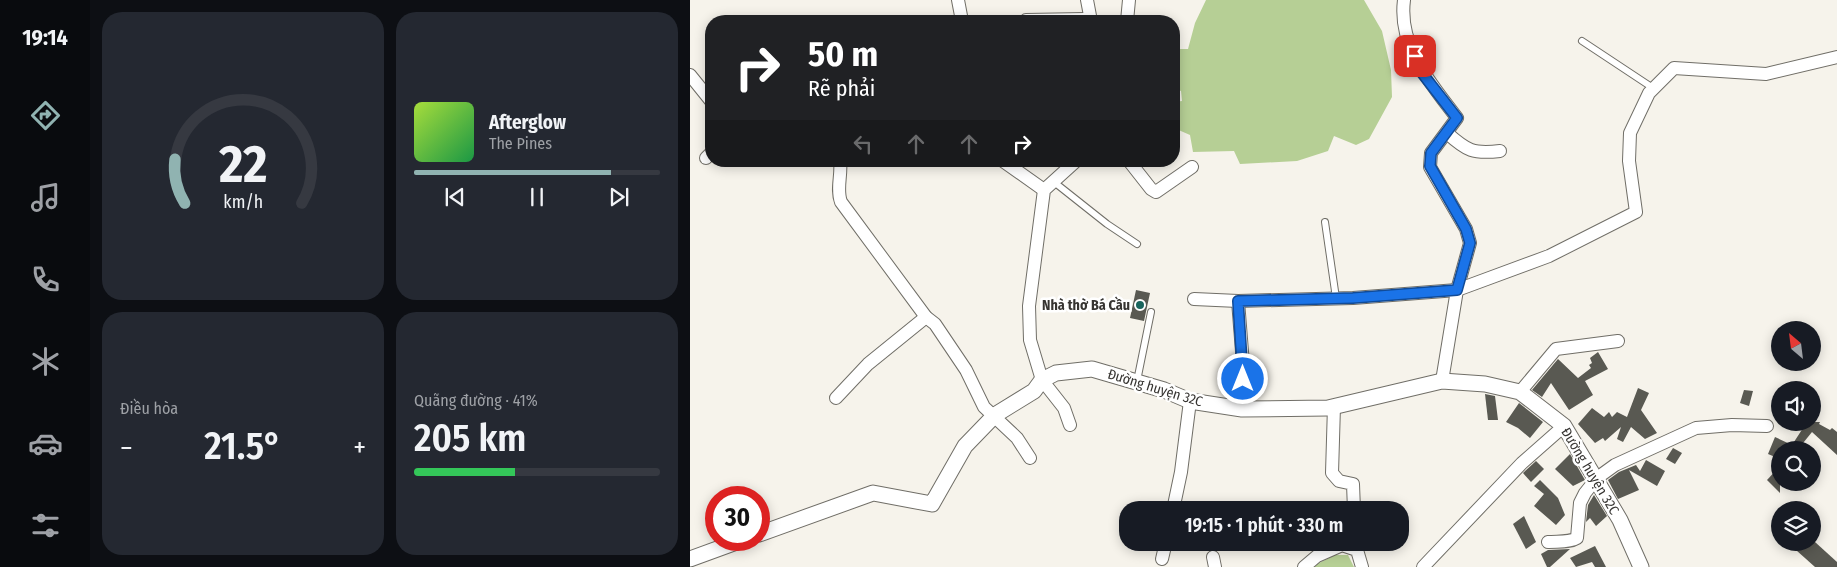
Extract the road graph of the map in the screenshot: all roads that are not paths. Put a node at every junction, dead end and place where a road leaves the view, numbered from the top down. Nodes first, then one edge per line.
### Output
1 (958, 0) edge
2 (1087, 0) edge
3 (1129, 0) edge
4 (1404, 0) edge
5 (961, 15) edge
6 (1091, 15) edge
7 (1128, 15) edge
8 (1582, 41) dead end
9 (1837, 57) edge
10 (690, 75) edge
11 (1653, 88) junction
12 (705, 94) edge
13 (1447, 133) junction
14 (1500, 151) dead end
15 (841, 167) edge
16 (1014, 167) edge
17 (1070, 167) edge
18 (1134, 167) edge
19 (1192, 167) dead end
20 (1049, 186) junction
21 (1325, 222) dead end
22 (1137, 244) dead end
23 (1457, 290) junction
24 (1336, 298) junction
25 (1194, 299) dead end
26 (1238, 301) junction
27 (1150, 312) dead end
28 (926, 317) junction
29 (1618, 341) dead end
30 (1042, 380) junction
31 (1442, 381) junction
32 (1137, 382) junction
33 (1520, 392) junction
34 (836, 398) dead end
35 (1190, 401) junction
36 (1334, 406) junction
37 (1242, 408) junction
38 (995, 415) junction
39 (1070, 425) dead end
40 (1564, 426) junction
41 (1767, 426) dead end
42 (1030, 458) dead end
43 (1597, 478) junction
44 (1175, 501) edge
45 (1354, 501) edge
46 (770, 530) edge
47 (1548, 542) dead end
48 (712, 551) edge
49 (1164, 551) edge
50 (1328, 551) edge
51 (1358, 551) edge
52 (690, 559) edge
53 (1162, 559) dead end
54 (1425, 566) edge
55 (1304, 567) edge
56 (1362, 567) edge
57 (1641, 567) edge

1 - 5 street
2 - 6 street
3 - 7 street
4 - 13 street
8 - 11 lane
9 - 11 street
10 - 12 street
11 - 23 street
13 - 14 street
13 - 23 street
15 - 28 street
16 - 20 street
17 - 20 street
18 - 19 street
20 - 22 lane
20 - 30 street
21 - 24 lane
23 - 24 street
23 - 31 street
24 - 26 street
25 - 26 street
26 - 37 street
27 - 32 lane
28 - 34 street
28 - 38 street
29 - 33 street
30 - 32 street, Đường huyện 32C
30 - 38 street, Đường huyện 32C
30 - 39 street
31 - 33 street, Đường huyện 32C
31 - 36 street, Đường huyện 32C
32 - 35 street, Đường huyện 32C
33 - 40 street, Đường huyện 32C
35 - 37 street, Đường huyện 32C
35 - 44 street
36 - 37 street, Đường huyện 32C
36 - 45 street
38 - 42 street
38 - 46 street, Đường huyện 32C
40 - 43 street, Đường huyện 32C
40 - 54 street
41 - 43 street
43 - 47 street
43 - 57 street, Đường huyện 32C
48 - 52 street
49 - 53 street
50 - 55 street
51 - 56 street

